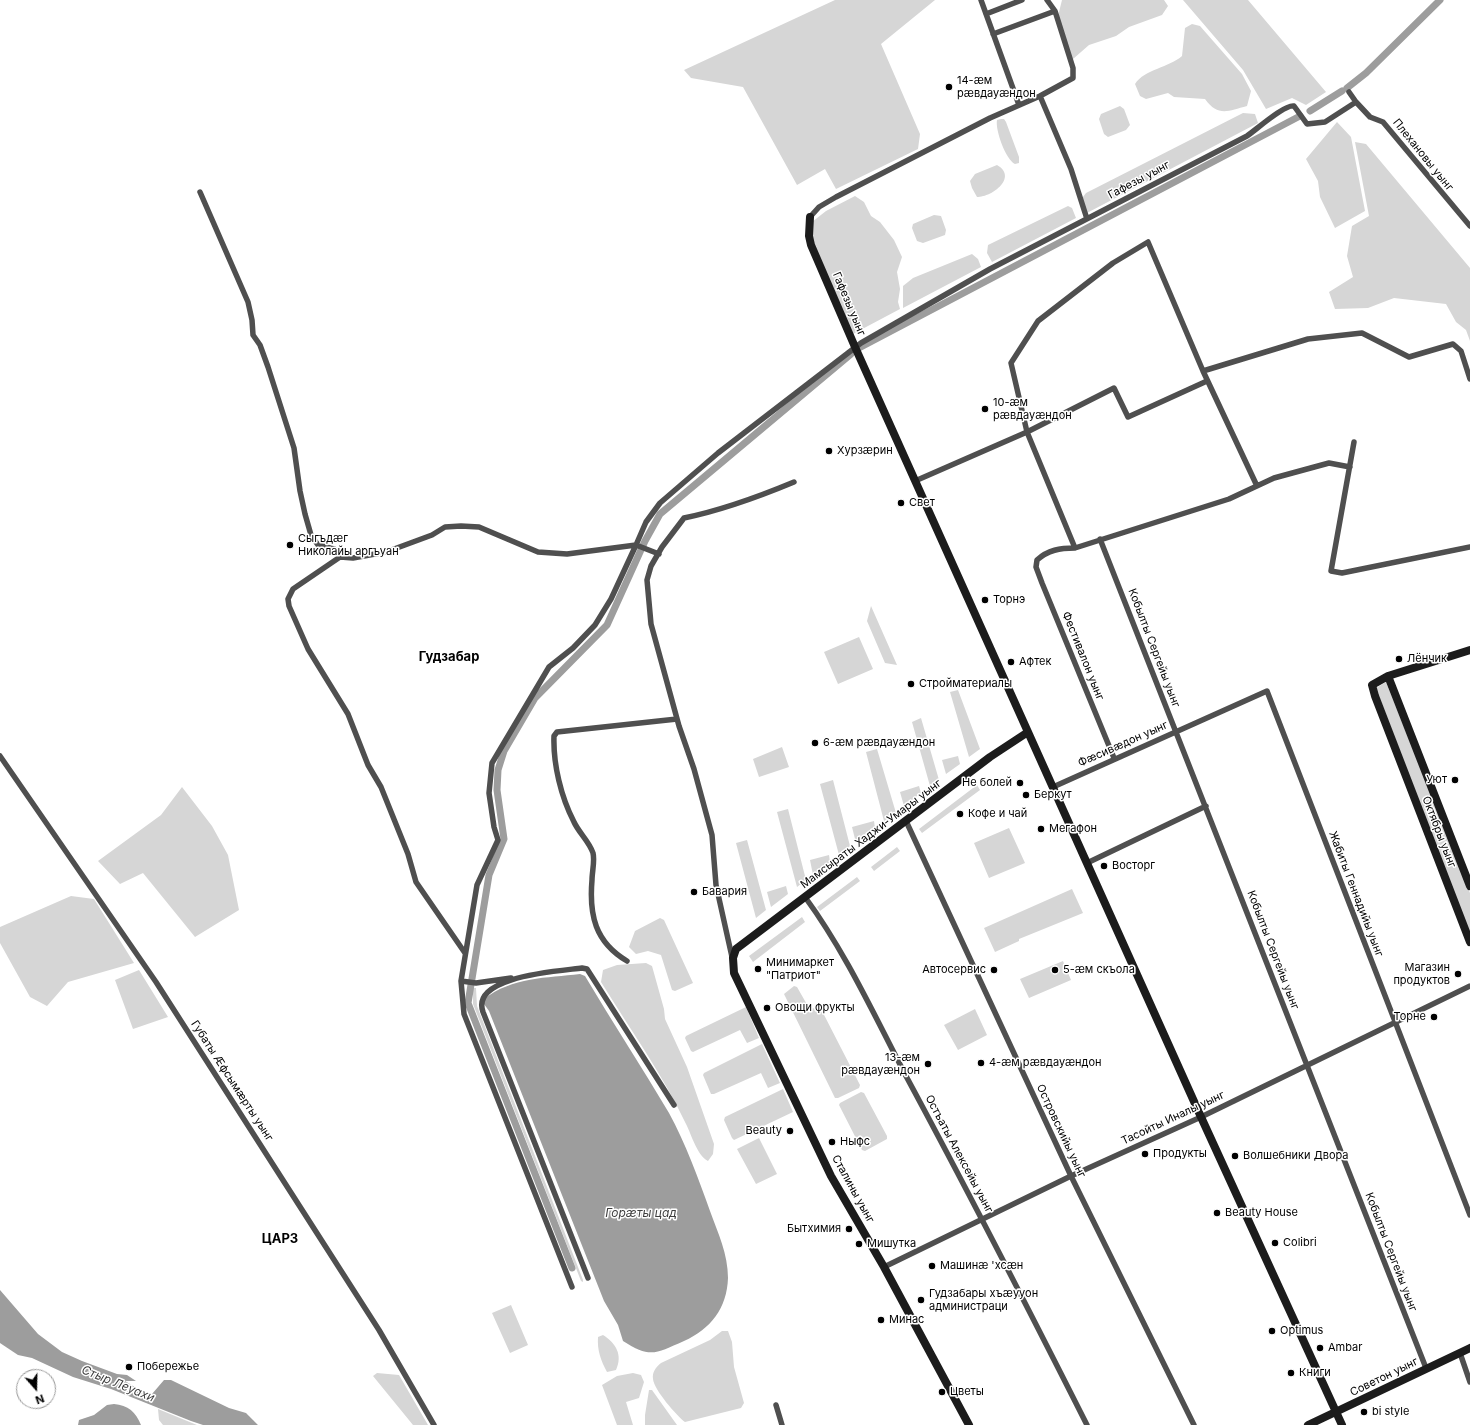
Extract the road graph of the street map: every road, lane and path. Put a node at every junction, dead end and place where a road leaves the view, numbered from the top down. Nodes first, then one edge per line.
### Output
1 (981, 0) edge
2 (1022, 0) edge
3 (1047, 0) edge
4 (1055, 10) junction
5 (986, 14) junction
6 (994, 34) junction
7 (1349, 92) dead end
8 (1040, 96) junction
9 (1356, 102) junction
10 (1019, 105) junction
11 (200, 192) dead end
12 (810, 217) joint
13 (1087, 219) junction
14 (1470, 226) edge
15 (855, 347) junction
16 (1203, 371) junction
17 (1470, 379) edge
18 (1207, 381) junction
19 (1027, 432) junction
20 (1354, 442) dead end
21 (1350, 467) junction
22 (915, 480) junction
23 (794, 482) dead end
24 (1257, 486) junction
25 (1100, 539) junction
26 (637, 545) junction
27 (1470, 547) edge
28 (1075, 548) junction
29 (656, 553) junction
30 (340, 557) junction
31 (1470, 650) edge
32 (1388, 676) junction
33 (1267, 692) joint
34 (677, 719) junction
35 (1176, 731) junction
36 (1028, 732) junction
37 (0, 756) edge
38 (1114, 758) junction
39 (1053, 787) junction
40 (1206, 806) junction
41 (906, 821) junction
42 (1087, 863) junction
43 (1470, 886) edge
44 (805, 898) junction
45 (1470, 942) edge
46 (465, 952) junction
47 (733, 958) junction
48 (627, 961) dead end
49 (519, 977) junction
50 (461, 982) junction
51 (1470, 986) edge
52 (1395, 1022) junction
53 (1307, 1064) junction
54 (674, 1105) dead end
55 (1201, 1117) junction
56 (1071, 1176) junction
57 (1470, 1215) edge
58 (983, 1220) junction
59 (884, 1267) junction
60 (588, 1278) dead end
61 (572, 1287) dead end
62 (1470, 1348) edge
63 (1460, 1353) junction
64 (1426, 1368) junction
65 (1470, 1382) edge
66 (776, 1405) dead end
67 (1336, 1412) junction
68 (434, 1425) edge
69 (782, 1425) edge
70 (968, 1425) edge
71 (1087, 1425) edge
72 (1194, 1425) edge
73 (1308, 1425) edge
74 (1342, 1425) edge

1 - 5 street
2 - 5 street
3 - 4 street, Гафезы уынг
4 - 6 street
4 - 8 street, Гафезы уынг
5 - 6 street
6 - 10 street
7 - 9 street, Плехановы уынг
8 - 10 street, Гафезы уынг
8 - 13 street
9 - 13 street, Гафезы уынг
9 - 14 street, Плехановы уынг
10 - 12 street, Гафезы уынг
11 - 30 street
12 - 15 street, Гафезы уынг
13 - 15 street, Гафезы уынг
15 - 22 street
15 - 26 street
16 - 17 street
16 - 18 street
16 - 19 street
18 - 19 street
18 - 24 street
19 - 22 street
19 - 28 street
20 - 21 street
21 - 24 street
21 - 27 street
22 - 36 street
23 - 29 street
24 - 25 street
25 - 28 street
25 - 35 street, Кобылты Сергейы уынг
26 - 29 street
26 - 30 street
26 - 46 street
28 - 38 street, Фестивалон уынг
29 - 34 street
30 - 46 street
31 - 32 street
32 - 43 street, Октябры уынг
32 - 45 street, Октябры уынг
33 - 35 street, Фæсивæдон уынг
33 - 52 street, Жабиты Геннадийы уынг
34 - 47 street
34 - 48 street
35 - 38 street, Фæсивæдон уынг
35 - 40 street, Кобылты Сергейы уынг
36 - 39 street
36 - 41 street, Мамсыраты Хаджи-Умары уынг
37 - 68 street, Губаты Æфсымæрты уынг
38 - 39 street, Фæсивæдон уынг
39 - 42 street
40 - 42 street
40 - 53 street, Кобылты Сергейы уынг
41 - 44 street, Мамсыраты Хаджи-Умары уынг
41 - 56 street, Островскийы уынг
42 - 55 street
44 - 47 street, Мамсыраты Хаджи-Умары уынг
44 - 58 street, Остъаты Алексейы уынг
46 - 50 street
47 - 59 street, Сталины уынг
49 - 50 street
49 - 54 street
49 - 60 street
50 - 61 street
51 - 52 street, Тасойты Иналы уынг
52 - 53 street, Тасойты Иналы уынг
52 - 57 street, Жабиты Геннадийы уынг
53 - 55 street, Тасойты Иналы уынг
53 - 64 street, Кобылты Сергейы уынг
55 - 56 street, Тасойты Иналы уынг
55 - 67 street
56 - 58 street, Тасойты Иналы уынг
56 - 72 street, Островскийы уынг
58 - 59 street, Тасойты Иналы уынг
58 - 71 street, Остъаты Алексейы уынг
59 - 70 street, Сталины уынг
62 - 63 street, Советон уынг
63 - 64 street, Советон уынг
63 - 65 street
64 - 67 street, Советон уынг
66 - 69 street
67 - 73 street, Советон уынг
67 - 74 street

